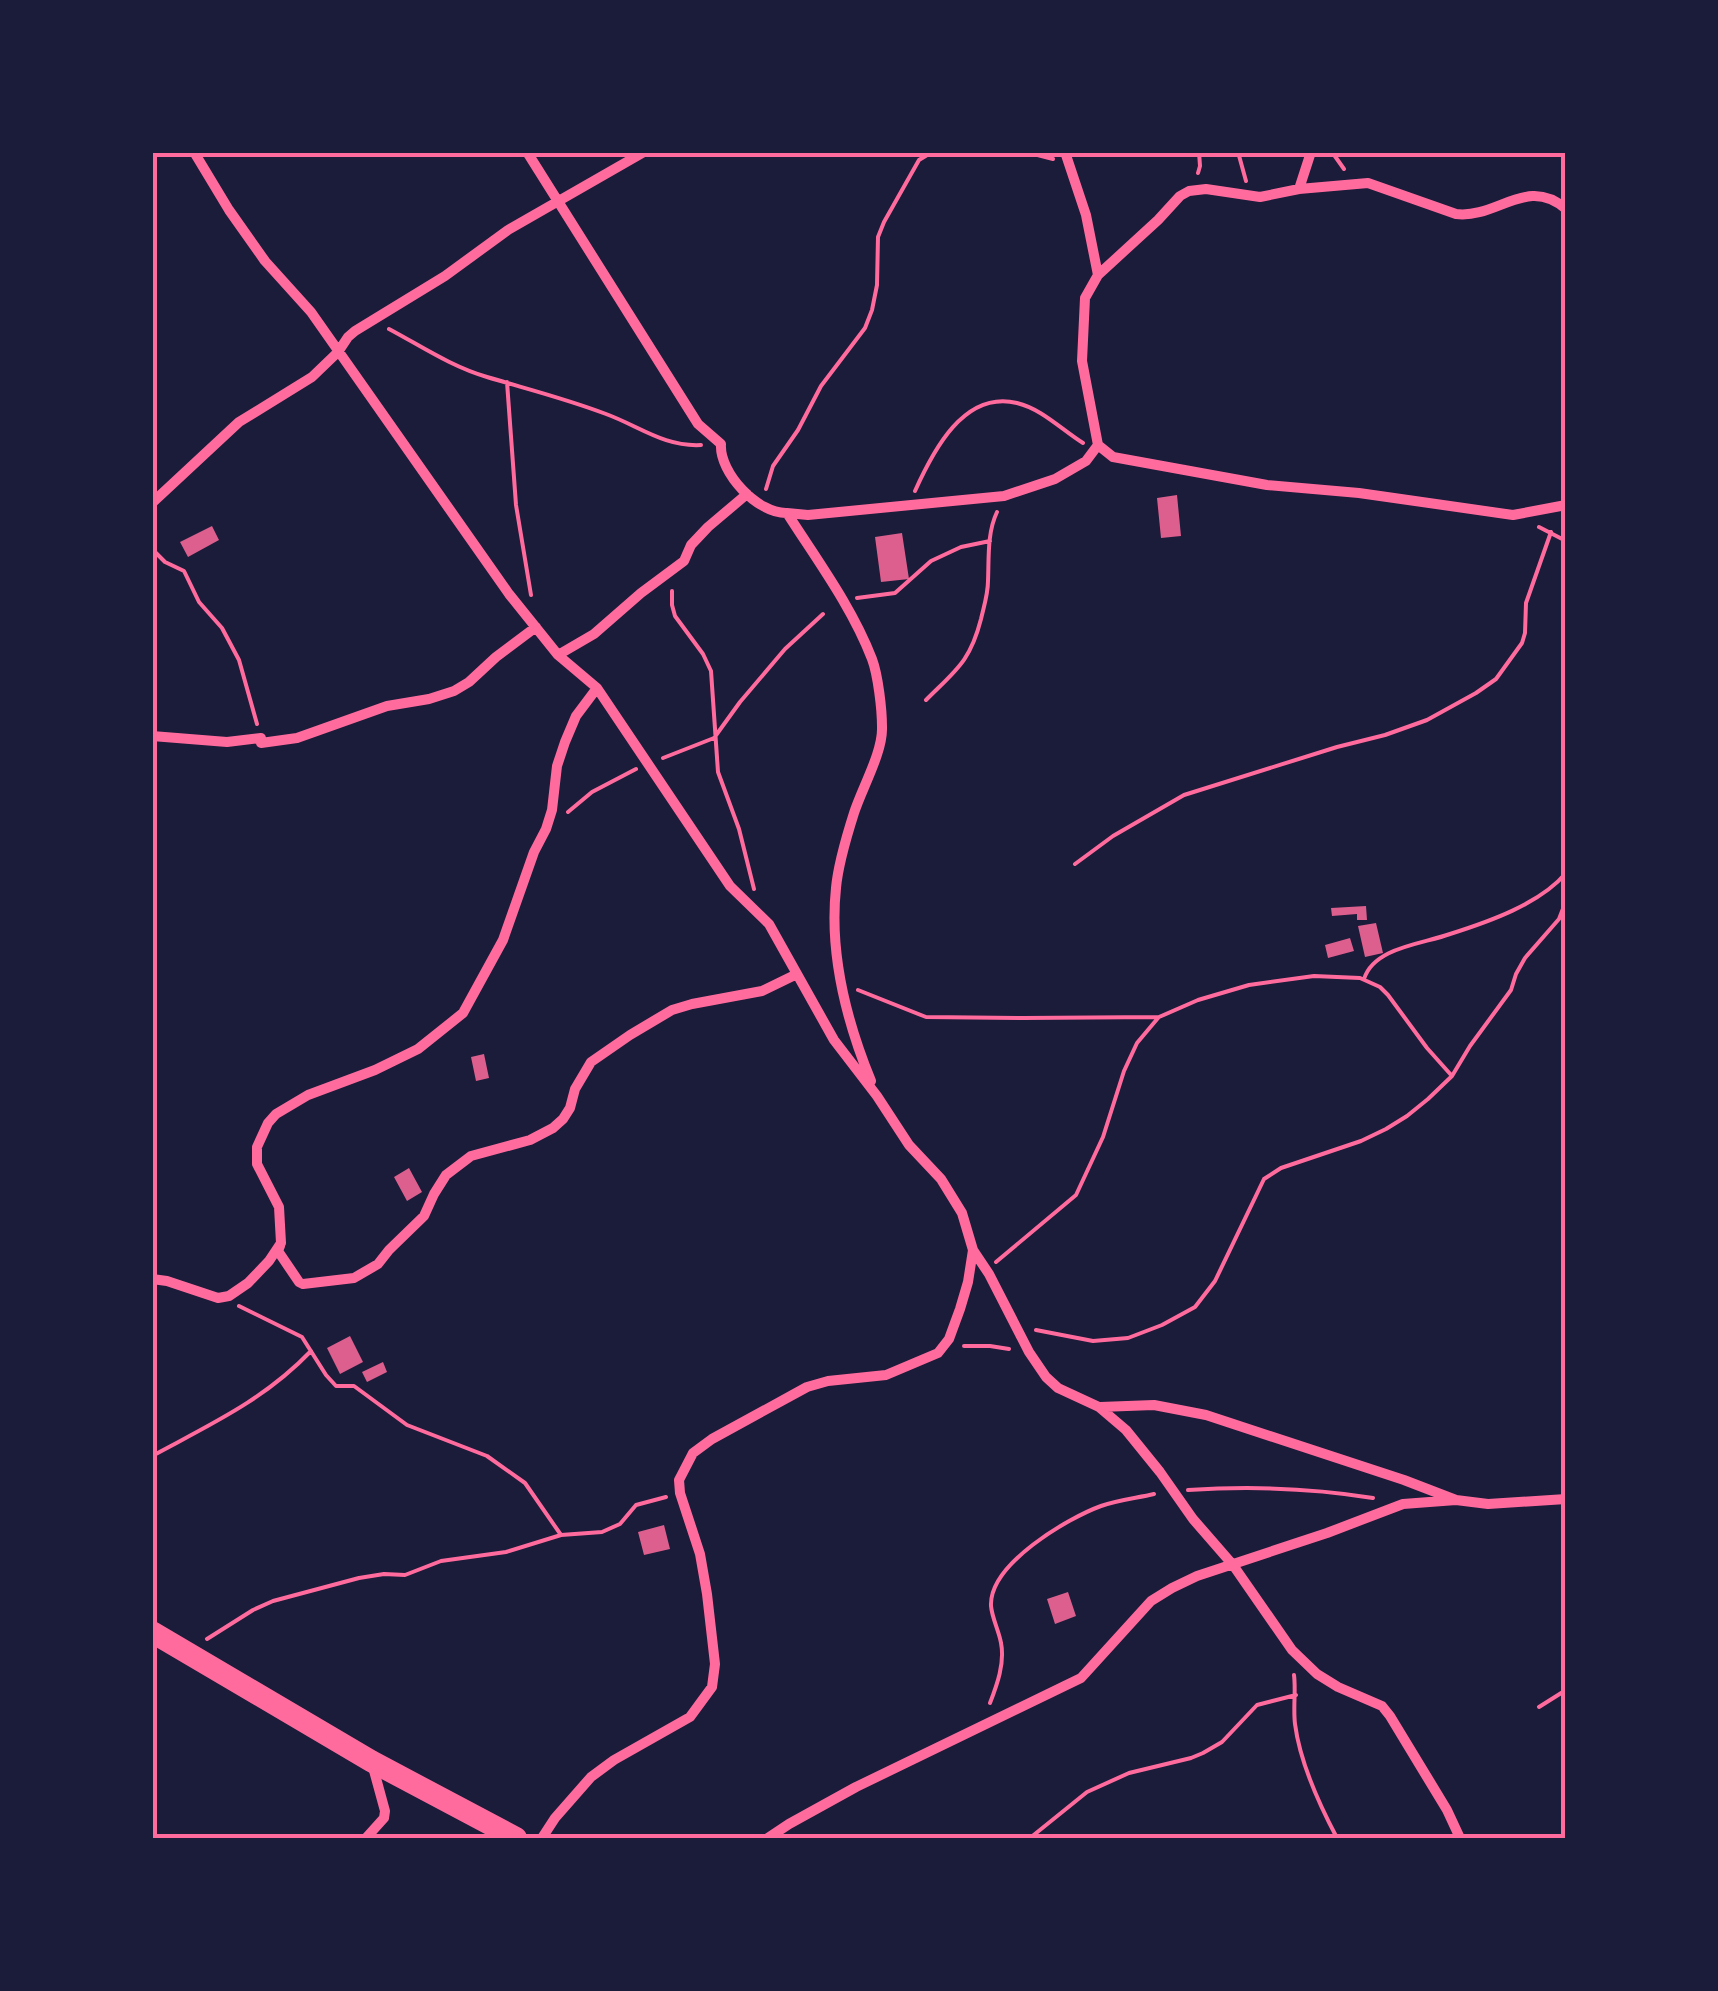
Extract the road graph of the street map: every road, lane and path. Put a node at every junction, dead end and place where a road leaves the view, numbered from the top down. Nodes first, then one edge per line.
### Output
1 (194, 152) edge
2 (527, 152) edge
3 (644, 152) edge
4 (932, 152) edge
5 (1026, 152) edge
6 (1207, 152) edge
7 (1238, 152) edge
8 (1312, 152) edge
9 (1200, 154) edge
10 (1066, 157) edge
11 (1299, 189) junction
12 (1190, 191) junction
13 (1247, 195) junction
14 (558, 199) junction
15 (1566, 209) edge
16 (1098, 275) junction
17 (374, 318) junction
18 (338, 352) junction
19 (507, 382) junction
20 (721, 444) junction
21 (1097, 448) junction
22 (746, 494) junction
23 (1004, 496) junction
24 (152, 503) edge
25 (914, 503) junction
26 (1566, 505) edge
27 (782, 514) junction
28 (1552, 532) dead end
29 (990, 541) junction
30 (152, 549) edge
31 (684, 562) junction
32 (857, 598) dead end
33 (823, 614) dead end
34 (533, 624) junction
35 (558, 654) junction
36 (596, 688) junction
37 (926, 700) dead end
38 (152, 736) edge
39 (261, 738) junction
40 (714, 738) junction
41 (646, 764) junction
42 (546, 829) junction
43 (1075, 864) dead end
44 (1566, 873) edge
45 (754, 892) dead end
46 (1566, 901) edge
47 (797, 974) junction
48 (1364, 979) junction
49 (841, 983) junction
50 (1159, 1017) junction
51 (1452, 1076) junction
52 (877, 1096) junction
53 (281, 1243) junction
54 (974, 1250) junction
55 (989, 1274) junction
56 (152, 1279) edge
57 (223, 1298) junction
58 (1015, 1326) junction
59 (950, 1339) junction
60 (311, 1351) junction
61 (1029, 1352) junction
62 (1099, 1407) junction
63 (152, 1456) edge
64 (1171, 1490) junction
65 (680, 1493) junction
66 (1566, 1499) edge
67 (1456, 1500) junction
68 (1403, 1504) junction
69 (561, 1535) junction
70 (1233, 1564) junction
71 (152, 1632) edge
72 (1292, 1650) junction
73 (186, 1652) junction
74 (1566, 1690) edge
75 (1296, 1694) junction
76 (1540, 1707) dead end
77 (989, 1723) junction
78 (371, 1761) junction
79 (366, 1838) edge
80 (516, 1838) edge
81 (542, 1838) edge
82 (768, 1838) edge
83 (1030, 1838) edge
84 (1337, 1838) edge
85 (1460, 1838) edge

1 - 18 street
2 - 14 street
3 - 14 street
4 - 27 path
5 - 10 path
6 - 9 path
7 - 13 path
8 - 11 street
9 - 12 path
10 - 16 street
11 - 13 street
11 - 15 street
12 - 13 street
12 - 16 street
14 - 17 street
14 - 20 street
16 - 21 street
17 - 18 street
17 - 19 path
18 - 24 street
18 - 34 street
19 - 20 path
19 - 34 path
20 - 22 street
21 - 23 street
21 - 25 path
21 - 26 street
22 - 27 street
22 - 31 street
23 - 25 street
23 - 29 path
25 - 27 street
27 - 49 street
28 - 43 path
29 - 32 path
29 - 37 path
30 - 39 path
31 - 35 street
31 - 40 path
33 - 40 path
34 - 35 street
34 - 39 street
35 - 36 street
36 - 41 street
36 - 42 street
38 - 39 street
40 - 41 path
40 - 45 path
41 - 42 path
41 - 47 street
42 - 53 street
44 - 48 path
46 - 51 path
47 - 52 street
47 - 53 street
48 - 50 path
48 - 51 path
49 - 50 path
49 - 52 street
50 - 55 path
51 - 58 path
52 - 54 street
53 - 57 street
54 - 55 street
54 - 59 street
55 - 58 street
56 - 57 street
57 - 60 path
58 - 61 street
59 - 61 path
59 - 65 street
60 - 63 path
60 - 69 path
61 - 62 street
62 - 64 street
62 - 67 street
64 - 68 path
64 - 70 street
64 - 77 path
65 - 69 path
65 - 81 street
66 - 67 street
67 - 68 street
68 - 70 street
69 - 73 path
70 - 72 street
70 - 77 street
71 - 73 highway
72 - 75 path
72 - 85 street
73 - 78 highway
74 - 76 path
75 - 83 path
75 - 84 path
77 - 82 street
78 - 79 street
78 - 80 highway

